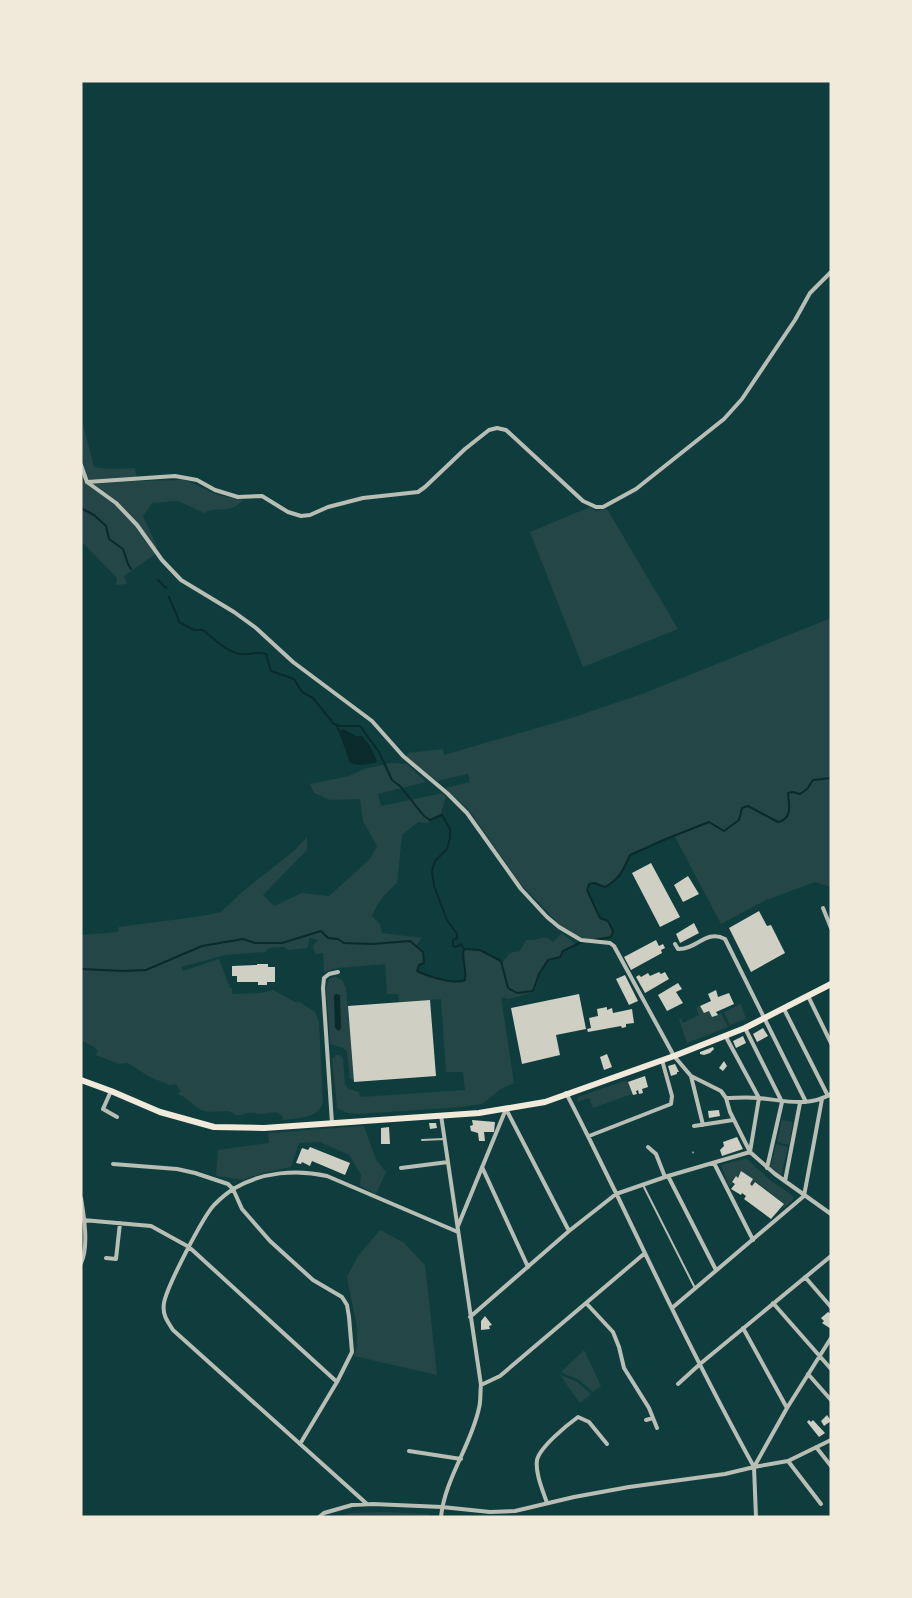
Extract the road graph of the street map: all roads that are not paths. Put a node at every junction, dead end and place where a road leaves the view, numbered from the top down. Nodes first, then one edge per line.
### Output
1 (831, 272) edge
2 (81, 465) edge
3 (87, 482) junction
4 (823, 908) dead end
5 (831, 928) edge
6 (675, 944) dead end
7 (338, 972) dead end
8 (831, 984) edge
9 (808, 996) junction
10 (784, 1009) junction
11 (765, 1018) junction
12 (745, 1028) junction
13 (726, 1037) junction
14 (831, 1043) edge
15 (674, 1056) junction
16 (662, 1060) junction
17 (691, 1076) junction
18 (81, 1080) edge
19 (111, 1091) junction
20 (566, 1093) junction
21 (829, 1095) edge
22 (726, 1098) junction
23 (759, 1098) junction
24 (822, 1099) junction
25 (782, 1102) junction
26 (806, 1102) junction
27 (800, 1104) junction
28 (506, 1109) junction
29 (440, 1116) junction
30 (116, 1117) dead end
31 (733, 1120) junction
32 (332, 1123) junction
33 (703, 1125) junction
34 (694, 1126) dead end
35 (589, 1136) junction
36 (444, 1139) junction
37 (422, 1140) dead end
38 (648, 1147) dead end
39 (750, 1152) junction
40 (448, 1162) junction
41 (714, 1163) junction
42 (113, 1164) dead end
43 (482, 1167) junction
44 (401, 1168) dead end
45 (767, 1168) junction
46 (666, 1177) junction
47 (785, 1182) junction
48 (643, 1184) junction
49 (233, 1189) junction
50 (616, 1194) junction
51 (804, 1196) junction
52 (81, 1198) edge
53 (831, 1214) edge
54 (83, 1220) junction
55 (120, 1223) junction
56 (457, 1230) junction
57 (569, 1232) junction
58 (753, 1240) junction
59 (189, 1247) junction
60 (645, 1253) junction
61 (831, 1256) edge
62 (106, 1258) dead end
63 (81, 1263) edge
64 (528, 1267) junction
65 (716, 1270) junction
66 (806, 1277) junction
67 (695, 1288) junction
68 (586, 1303) junction
69 (773, 1303) junction
70 (831, 1307) edge
71 (672, 1308) junction
72 (470, 1318) junction
73 (743, 1328) junction
74 (830, 1340) edge
75 (819, 1356) junction
76 (700, 1364) junction
77 (831, 1369) edge
78 (808, 1374) junction
79 (337, 1382) junction
80 (678, 1384) dead end
81 (480, 1385) junction
82 (831, 1400) edge
83 (787, 1408) junction
84 (653, 1418) junction
85 (646, 1420) dead end
86 (657, 1428) dead end
87 (831, 1440) edge
88 (300, 1444) junction
89 (607, 1444) dead end
90 (816, 1447) junction
91 (409, 1451) dead end
92 (461, 1459) junction
93 (788, 1461) junction
94 (754, 1466) junction
95 (831, 1466) edge
96 (547, 1503) junction
97 (367, 1504) junction
98 (821, 1504) dead end
99 (442, 1507) junction
100 (756, 1515) edge
101 (319, 1517) edge
102 (441, 1517) edge
103 (752, 1517) edge

1 - 3 street
2 - 3 street
3 - 15 street
4 - 5 street
6 - 11 street
7 - 32 street
8 - 9 main road
9 - 10 main road
9 - 14 street
10 - 11 main road
10 - 21 street
11 - 12 main road
11 - 26 street
12 - 13 main road
12 - 25 street
13 - 15 main road
13 - 23 street
15 - 16 main road
15 - 17 street
16 - 20 main road
16 - 35 street
17 - 22 street
17 - 33 street
18 - 19 main road
19 - 30 street
19 - 32 main road
20 - 28 main road
20 - 35 street
21 - 24 street
22 - 23 street
22 - 31 street
23 - 25 street
23 - 39 street
24 - 26 street
24 - 51 street
25 - 27 street
25 - 45 street
26 - 27 street
27 - 47 street
28 - 29 main road
28 - 43 street
28 - 57 street
29 - 32 main road
29 - 36 street
31 - 33 street
31 - 39 street
33 - 34 street
35 - 50 street
36 - 37 lane
36 - 40 street
38 - 46 street
39 - 41 street
39 - 45 street
40 - 44 street
40 - 56 street
41 - 46 street
41 - 58 street
42 - 49 street
43 - 56 street
43 - 64 street
45 - 47 street
46 - 48 street
46 - 65 street
47 - 51 street
48 - 50 street
48 - 67 lane
49 - 56 street
49 - 59 street
49 - 79 street
50 - 57 street
50 - 60 street
51 - 53 street
51 - 58 street
52 - 54 street
54 - 55 street
54 - 63 street
55 - 59 street
55 - 62 street
56 - 72 street
57 - 64 street
58 - 65 street
59 - 79 street
59 - 88 street
60 - 68 street
60 - 71 street
61 - 66 street
64 - 72 street
65 - 67 street
66 - 69 street
66 - 70 street
67 - 71 street
68 - 81 street
68 - 84 street
69 - 73 street
69 - 75 street
71 - 76 street
72 - 81 street
73 - 76 street
73 - 83 street
74 - 75 street
75 - 77 street
75 - 78 street
76 - 80 street
76 - 94 street
78 - 82 street
78 - 83 street
79 - 88 street
81 - 92 street
83 - 94 street
84 - 85 street
84 - 86 street
87 - 90 street
88 - 97 street
89 - 96 street
90 - 93 street
90 - 95 street
91 - 92 street
92 - 99 street
93 - 94 street
93 - 98 street
94 - 96 street
94 - 100 street
96 - 99 street
97 - 99 street
97 - 101 street
99 - 102 street
100 - 103 street

